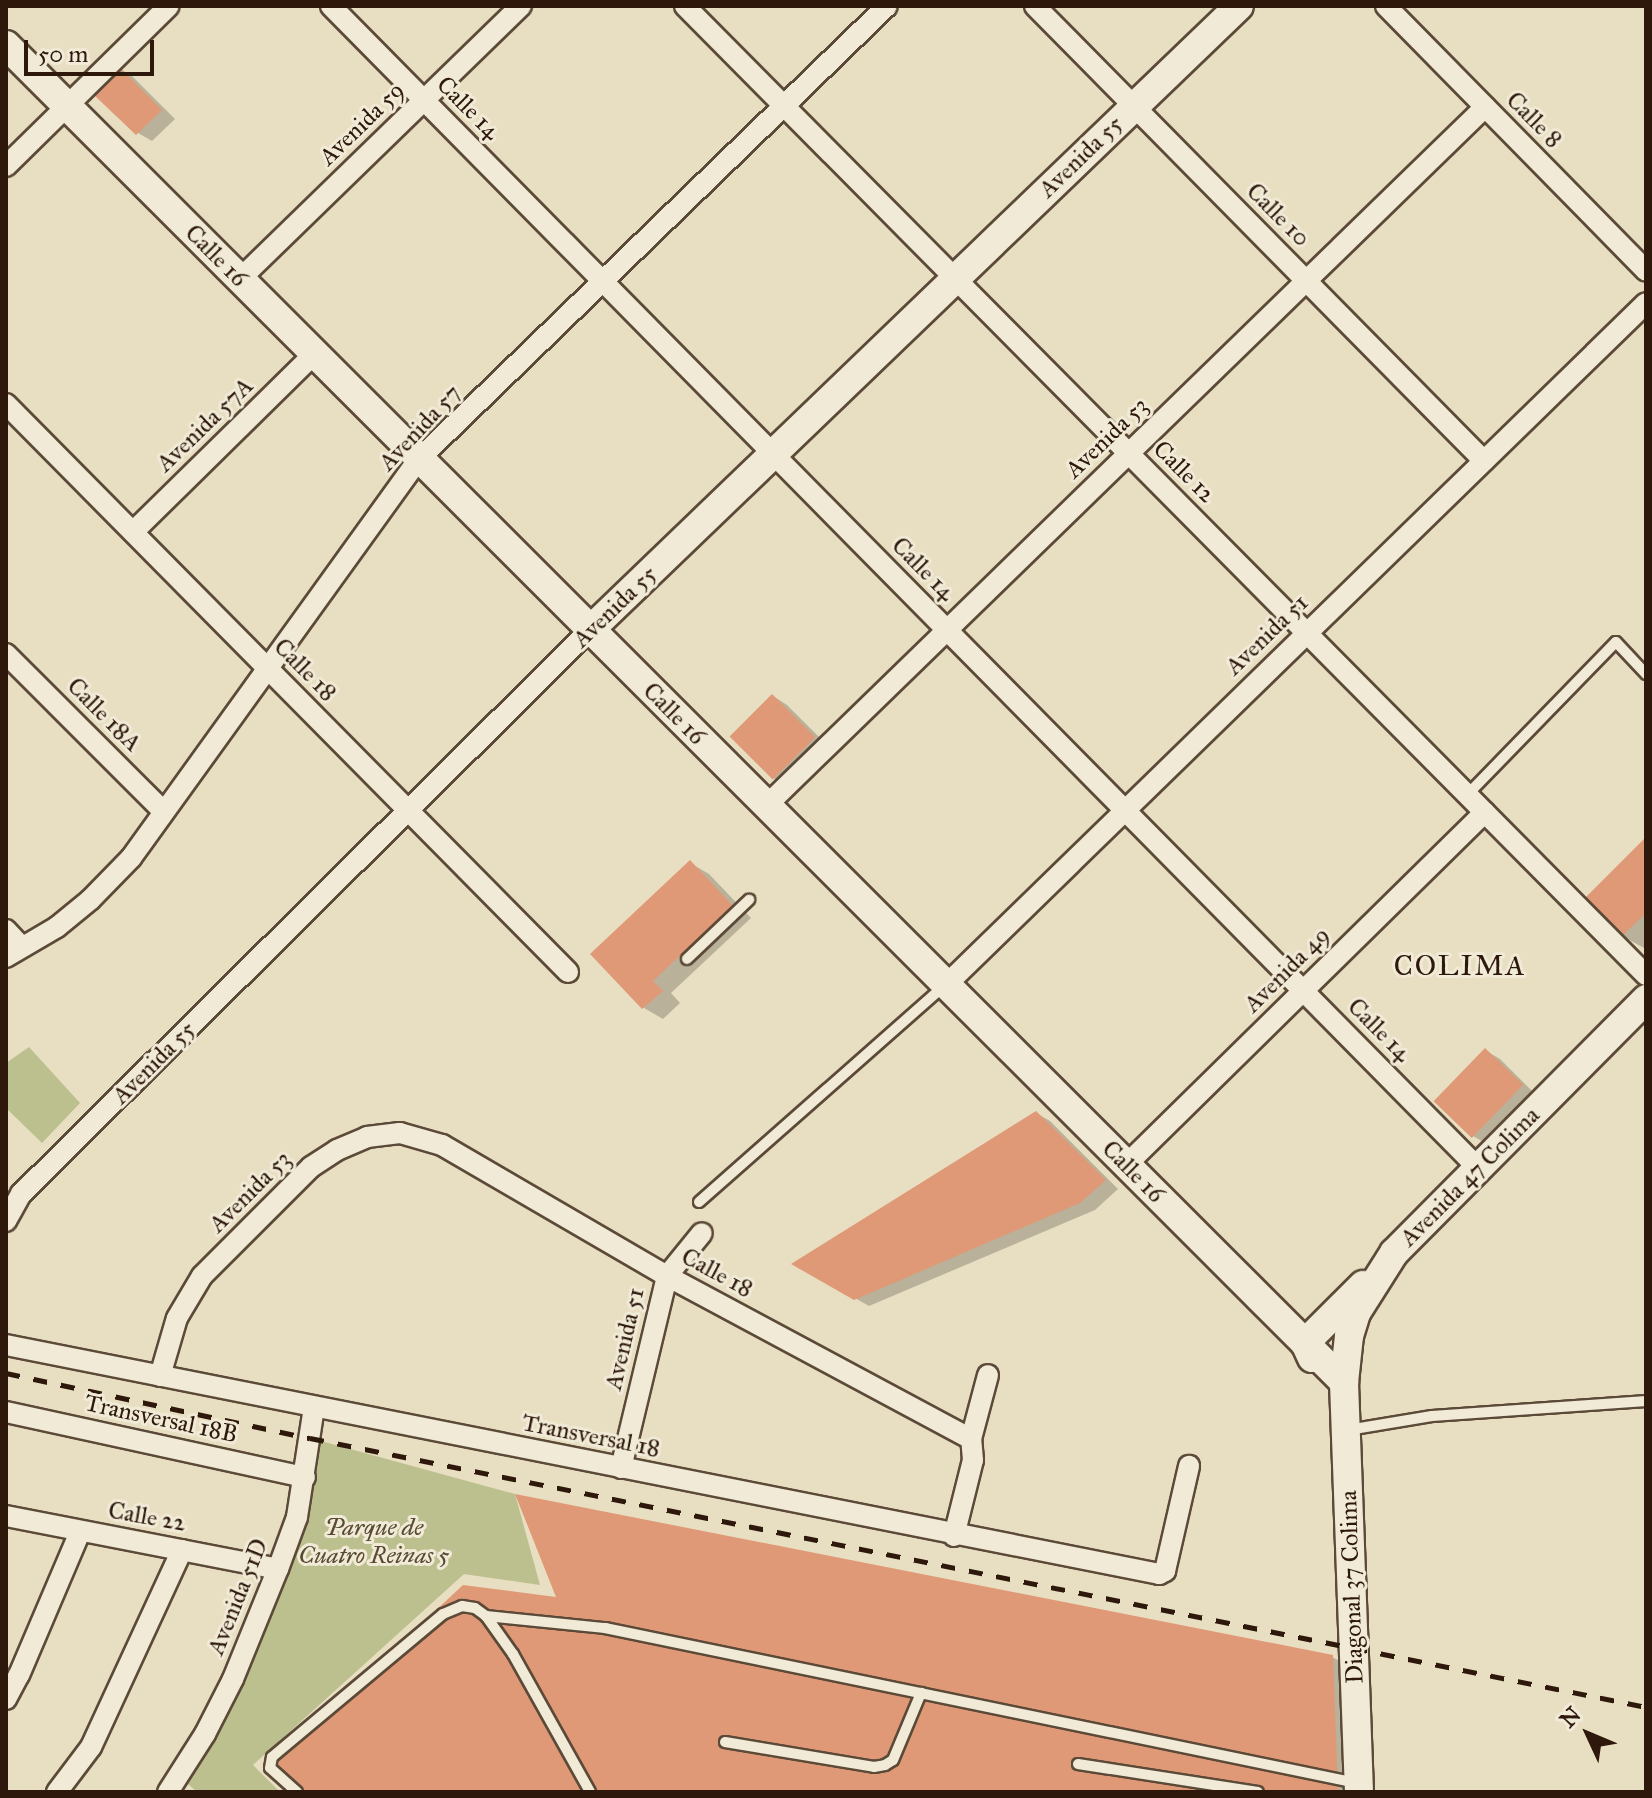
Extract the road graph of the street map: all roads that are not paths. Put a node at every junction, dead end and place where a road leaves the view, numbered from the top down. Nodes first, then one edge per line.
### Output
1 (169, 6) edge
2 (331, 6) edge
3 (521, 6) edge
4 (685, 6) edge
5 (887, 6) edge
6 (1035, 6) edge
7 (1239, 6) edge
8 (1386, 6) edge
9 (6, 45) edge
10 (424, 100) junction
11 (67, 106) junction
12 (784, 106) junction
13 (1134, 107) junction
14 (1485, 107) junction
15 (6, 166) edge
16 (1646, 271) edge
17 (956, 278) junction
18 (240, 279) junction
19 (603, 281) junction
20 (1307, 281) junction
21 (1646, 303) edge
22 (314, 354) junction
23 (8, 410) edge
24 (1129, 453) junction
25 (774, 454) junction
26 (419, 459) junction
27 (1484, 461) junction
28 (133, 532) junction
29 (590, 630) junction
30 (947, 630) junction
31 (1307, 633) junction
32 (6, 654) edge
33 (268, 669) junction
34 (1646, 674) edge
35 (1468, 794) junction
36 (766, 806) junction
37 (1125, 810) junction
38 (408, 811) junction
39 (164, 812) junction
40 (1485, 812) junction
41 (749, 900) dead end
42 (6, 930) edge
43 (14, 952) edge
44 (687, 959) dead end
45 (568, 972) dead end
46 (1646, 975) edge
47 (946, 985) junction
48 (1303, 990) junction
49 (1646, 999) edge
50 (442, 1145) joint
51 (1126, 1165) junction
52 (1478, 1168) junction
53 (699, 1202) dead end
54 (6, 1221) edge
55 (702, 1233) dead end
56 (1394, 1253) junction
57 (667, 1276) junction
58 (1305, 1343) junction
59 (6, 1345) edge
60 (988, 1375) dead end
61 (160, 1376) junction
62 (1344, 1382) junction
63 (1646, 1401) edge
64 (314, 1407) junction
65 (6, 1412) edge
66 (1346, 1431) junction
67 (971, 1439) junction
68 (1189, 1466) dead end
69 (621, 1468) junction
70 (305, 1477) junction
71 (6, 1516) edge
72 (80, 1532) junction
73 (954, 1536) junction
74 (182, 1550) junction
75 (278, 1569) junction
76 (486, 1616) junction
77 (921, 1693) junction
78 (6, 1699) edge
79 (725, 1742) dead end
80 (1078, 1764) dead end
81 (1359, 1788) edge
82 (175, 1789) edge
83 (57, 1792) edge
84 (297, 1792) edge
85 (590, 1792) edge
86 (1258, 1792) edge

1 - 11 street
2 - 10 street, Calle 14
3 - 10 street, Avenida 59
4 - 12 street, Calle 12
5 - 12 street, Avenida 57
6 - 13 street, Calle 10
7 - 13 street, Avenida 55
8 - 14 street, Calle 8
9 - 11 street, Calle 16
10 - 18 street, Avenida 59
10 - 19 street, Calle 14
11 - 15 street
11 - 18 street, Calle 16
12 - 17 street, Calle 12
12 - 19 street, Avenida 57
13 - 17 street, Avenida 55
13 - 20 street, Calle 10
14 - 16 street, Calle 8
14 - 20 street, Avenida 53
17 - 24 street, Calle 12
17 - 25 street, Avenida 55
18 - 22 street, Calle 16
19 - 25 street, Calle 14
19 - 26 street, Avenida 57
20 - 24 street, Avenida 53
20 - 27 street, Calle 10
21 - 27 street, Avenida 51
22 - 26 street, Calle 16
22 - 28 street, Avenida 57A
23 - 28 street, Calle 18
24 - 30 street, Avenida 53
24 - 31 street, Calle 12
25 - 29 street, Avenida 55
25 - 30 street, Calle 14
26 - 29 street, Calle 16
26 - 33 street, Avenida 57
27 - 31 street, Avenida 51
28 - 33 street, Calle 18
29 - 36 street, Calle 16
29 - 38 street, Avenida 55
30 - 36 street, Avenida 53
30 - 37 street, Calle 14
31 - 35 street, Calle 12
31 - 37 street, Avenida 51
32 - 39 street, Calle 18A
33 - 38 street, Calle 18
33 - 39 street, Avenida 57
34 - 35 lane
35 - 40 street, Calle 12
36 - 47 street, Calle 16
37 - 47 street, Avenida 51
37 - 48 street, Calle 14
38 - 45 street, Calle 18
38 - 54 street, Avenida 55
39 - 43 street, Avenida 57
40 - 46 street, Calle 12
40 - 48 street, Avenida 49
41 - 44 lane
42 - 43 street
47 - 51 street, Calle 16
47 - 53 lane, Avenida 51
48 - 51 street, Avenida 49
48 - 52 street, Calle 14
49 - 52 street, Avenida 47 Colima
50 - 57 street, Calle 18
50 - 61 street, Avenida 53
51 - 58 street, Calle 16
52 - 56 street, Avenida 47 Colima
55 - 57 street, Avenida 51
56 - 58 street
56 - 62 street, Avenida 47 Colima
57 - 67 street, Calle 18
57 - 69 street, Avenida 51
58 - 62 street, Calle 16
58 - 66 street
59 - 61 street, Transversal 18
60 - 67 street
61 - 64 street, Transversal 18
62 - 66 street, Diagonal 37 Colima
63 - 66 lane
64 - 69 street, Transversal 18
64 - 70 street, Avenida 51D
65 - 70 street, Transversal 18B
66 - 81 street, Diagonal 37 Colima
67 - 73 street
68 - 73 street, Transversal 18
69 - 73 street, Transversal 18
70 - 75 street, Avenida 51D
71 - 72 street, Calle 22
72 - 74 street, Calle 22
72 - 78 street
74 - 75 street, Calle 22
74 - 83 street
75 - 82 street, Avenida 51D
76 - 77 lane
76 - 84 lane
76 - 85 lane
77 - 79 lane
77 - 81 lane
80 - 86 lane

